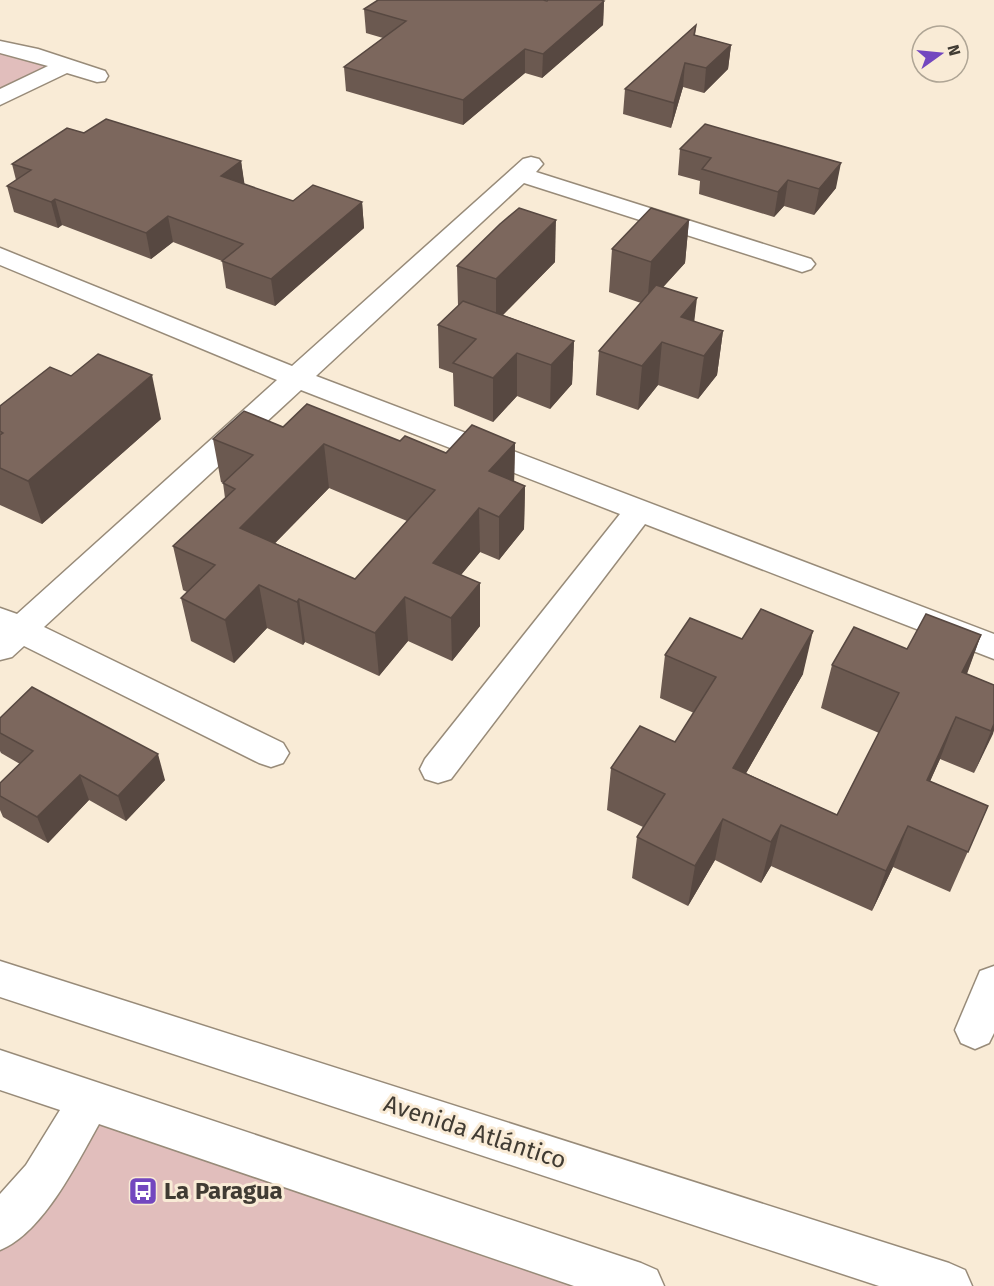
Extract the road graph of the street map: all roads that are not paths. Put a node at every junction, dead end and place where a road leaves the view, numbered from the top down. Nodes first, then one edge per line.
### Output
1 (0, 47) edge
2 (66, 66) junction
3 (98, 76) dead end
4 (0, 98) edge
5 (0, 256) edge
6 (802, 264) dead end
7 (296, 378) junction
8 (640, 510) junction
9 (6, 633) edge
10 (994, 647) edge
11 (271, 753) dead end
12 (438, 769) dead end
13 (0, 979) edge
14 (994, 984) edge
15 (975, 1030) dead end
16 (0, 1070) edge
17 (90, 1100) junction
18 (0, 1228) edge
19 (641, 1286) edge
20 (950, 1286) edge

1 - 2 street
2 - 3 street
2 - 4 street
5 - 7 street
6 - 7 street
7 - 8 street
7 - 9 street
8 - 10 street
8 - 12 street
9 - 11 street
13 - 20 street, Avenida Atlántico
14 - 15 street
16 - 17 street
17 - 18 street
17 - 19 street

